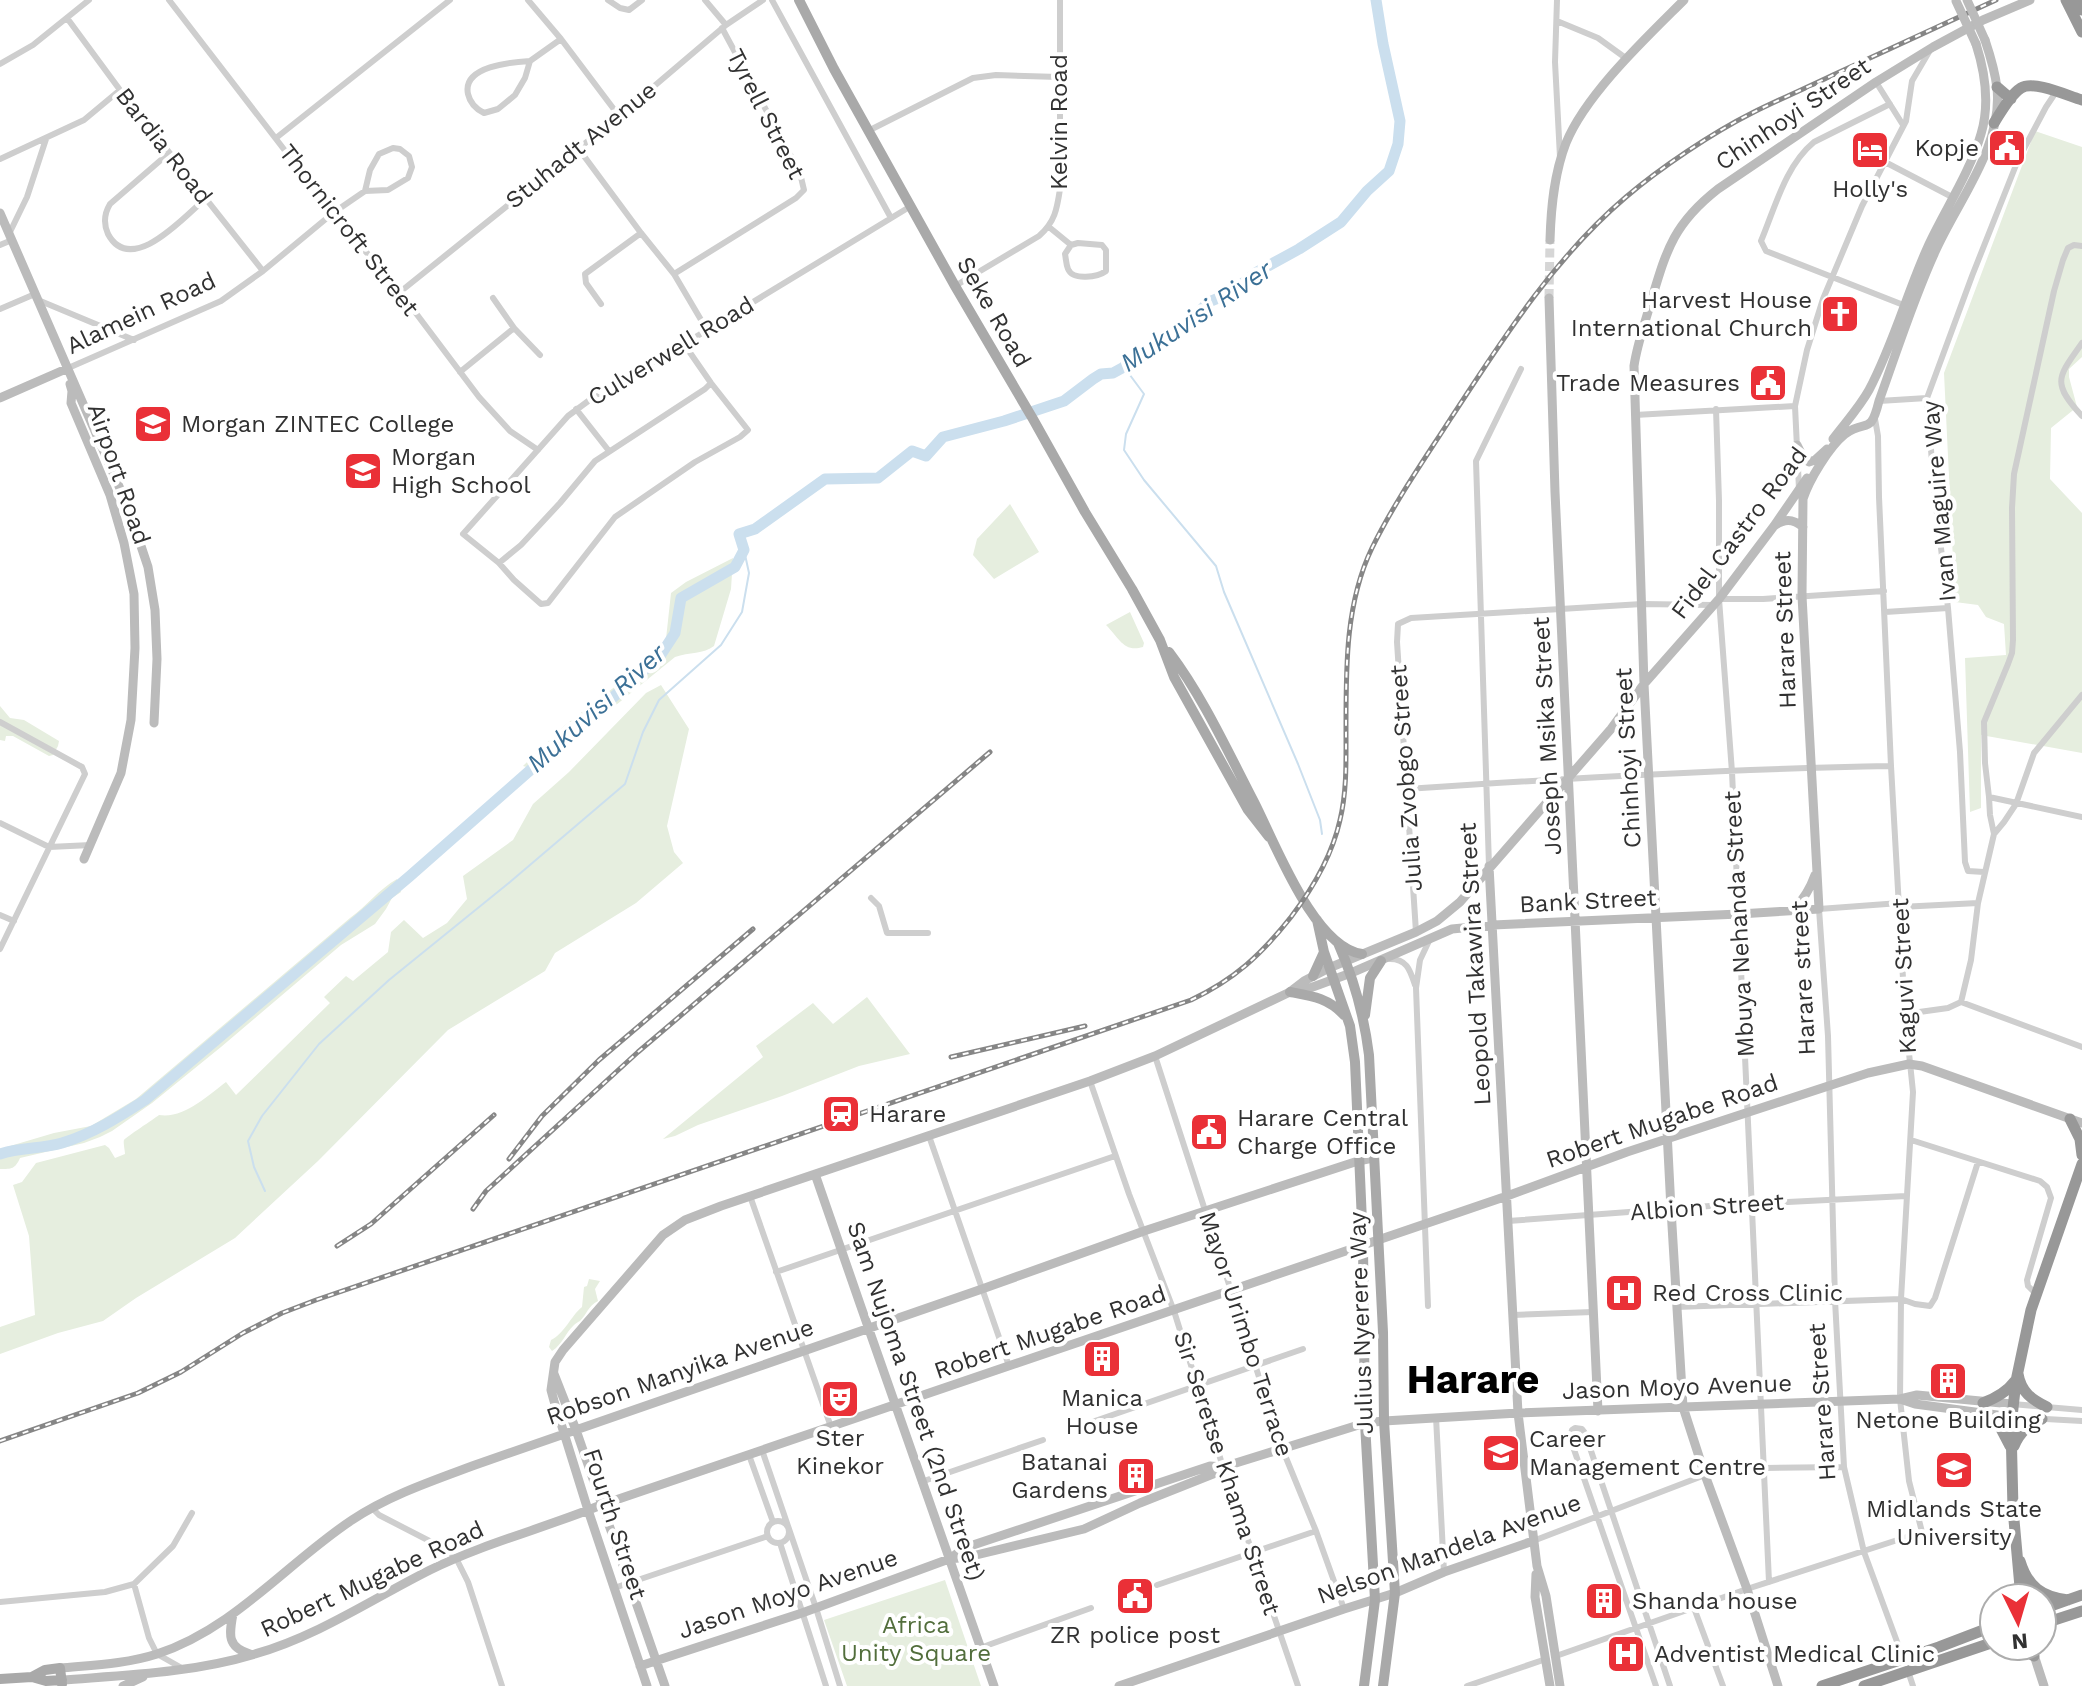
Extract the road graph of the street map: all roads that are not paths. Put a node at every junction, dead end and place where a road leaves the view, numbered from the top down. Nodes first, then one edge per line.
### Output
1 (89, 0) edge
2 (169, 0) edge
3 (450, 0) edge
4 (528, 0) edge
5 (608, 0) edge
6 (642, 0) edge
7 (705, 0) edge
8 (763, 0) edge
9 (772, 0) edge
10 (799, 0) edge
11 (1060, 0) edge
12 (1557, 0) edge
13 (1684, 0) edge
14 (1960, 0) edge
15 (2030, 0) edge
16 (2066, 0) edge
17 (67, 18) junction
18 (1557, 21) junction
19 (724, 27) junction
20 (2082, 32) edge
21 (561, 39) junction
22 (1980, 42) junction
23 (1933, 47) junction
24 (1628, 59) junction
25 (530, 61) junction
26 (0, 64) edge
27 (1059, 77) junction
28 (1876, 82) junction
29 (1997, 87) junction
30 (120, 90) junction
31 (2056, 92) junction
32 (2011, 99) junction
33 (2082, 100) edge
34 (1890, 104) junction
35 (619, 116) junction
36 (1994, 123) junction
37 (1903, 125) junction
38 (868, 131) junction
39 (276, 138) junction
40 (46, 139) junction
41 (578, 148) junction
42 (169, 153) junction
43 (0, 159) edge
44 (1560, 161) junction
45 (1885, 162) junction
46 (365, 191) junction
47 (205, 199) junction
48 (1956, 200) junction
49 (911, 206) junction
50 (0, 213) edge
51 (333, 213) junction
52 (891, 218) junction
53 (1049, 227) junction
54 (641, 233) junction
55 (10, 237) junction
56 (1550, 240) tunnel mouth
57 (0, 245) edge
58 (1071, 245) junction
59 (2082, 246) edge
60 (263, 271) junction
61 (674, 274) junction
62 (1833, 278) junction
63 (955, 286) junction
64 (400, 292) junction
65 (35, 296) junction
66 (493, 298) dead end
67 (1549, 298) tunnel mouth
68 (601, 304) dead end
69 (1909, 307) junction
70 (0, 309) edge
71 (514, 328) junction
72 (707, 330) junction
73 (134, 340) junction
74 (2082, 343) edge
75 (684, 344) junction
76 (540, 355) dead end
77 (66, 369) junction
78 (1521, 369) dead end
79 (460, 372) junction
80 (711, 383) junction
81 (0, 398) edge
82 (1927, 398) junction
83 (1861, 403) junction
84 (1795, 406) junction
85 (576, 409) junction
86 (1716, 409) junction
87 (1877, 410) junction
88 (1635, 415) junction
89 (1851, 415) junction
90 (2082, 416) edge
91 (1863, 427) junction
92 (1878, 440) junction
93 (1797, 445) junction
94 (1827, 449) junction
95 (538, 450) junction
96 (609, 451) junction
97 (1801, 494) junction
98 (1774, 526) junction
99 (1803, 527) junction
100 (499, 563) junction
101 (1884, 591) junction
102 (1802, 596) junction
103 (1717, 602) junction
104 (1642, 604) junction
105 (1948, 608) junction
106 (1561, 610) junction
107 (1885, 612) junction
108 (1481, 614) junction
109 (1644, 684) junction
110 (2082, 695) edge
111 (0, 722) edge
112 (154, 723) dead end
113 (1891, 766) junction
114 (1810, 767) junction
115 (1732, 772) junction
116 (1649, 775) junction
117 (1568, 778) junction
118 (1486, 783) junction
119 (1406, 789) junction
120 (1989, 797) junction
121 (2016, 804) junction
122 (2082, 817) edge
123 (0, 823) edge
124 (1994, 834) junction
125 (91, 845) junction
126 (49, 847) junction
127 (84, 859) dead end
128 (1489, 866) junction
129 (1817, 869) junction
130 (1984, 872) junction
131 (871, 898) dead end
132 (1978, 903) junction
133 (1900, 905) junction
134 (1794, 909) junction
135 (1819, 909) junction
136 (1739, 914) junction
137 (0, 915) edge
138 (1656, 918) junction
139 (1317, 920) junction
140 (14, 921) junction
141 (1576, 921) junction
142 (1493, 925) junction
143 (1416, 932) junction
144 (928, 933) dead end
145 (1430, 939) junction
146 (1338, 943) junction
147 (0, 949) edge
148 (1324, 952) junction
149 (1362, 954) junction
150 (1383, 960) junction
151 (1346, 961) junction
152 (1329, 968) junction
153 (1351, 973) junction
154 (1313, 976) junction
155 (1334, 979) junction
156 (1416, 988) junction
157 (1290, 992) junction
158 (1961, 1002) junction
159 (1905, 1014) junction
160 (1345, 1016) junction
161 (1365, 1021) junction
162 (2082, 1047) edge
163 (1155, 1056) junction
164 (1909, 1064) junction
165 (1090, 1081) junction
166 (1828, 1086) junction
167 (1749, 1113) junction
168 (2070, 1119) junction
169 (2082, 1123) edge
170 (929, 1136) junction
171 (1669, 1139) junction
172 (1911, 1140) junction
173 (2082, 1155) edge
174 (1115, 1156) junction
175 (1373, 1158) junction
176 (1358, 1161) junction
177 (1978, 1162) junction
178 (2082, 1164) edge
179 (1587, 1167) junction
180 (815, 1174) junction
181 (750, 1196) junction
182 (1507, 1196) junction
183 (1906, 1196) junction
184 (1833, 1199) junction
185 (1752, 1205) junction
186 (1671, 1209) junction
187 (956, 1210) junction
188 (1205, 1211) junction
189 (1590, 1214) junction
190 (1508, 1221) junction
191 (1426, 1223) junction
192 (1144, 1231) junction
193 (1379, 1239) junction
194 (1363, 1245) junction
195 (841, 1250) junction
196 (776, 1272) junction
197 (982, 1289) junction
198 (1230, 1291) junction
199 (2036, 1294) junction
200 (1901, 1299) junction
201 (1835, 1300) junction
202 (1756, 1304) junction
203 (1428, 1306) dead end
204 (1676, 1307) junction
205 (1174, 1311) junction
206 (1593, 1312) junction
207 (1513, 1315) junction
208 (868, 1328) junction
209 (1303, 1349) dead end
210 (805, 1350) junction
211 (1255, 1366) junction
212 (1009, 1367) junction
213 (554, 1374) junction
214 (2017, 1375) junction
215 (1197, 1387) junction
216 (1900, 1399) junction
217 (1840, 1400) junction
218 (1761, 1404) junction
219 (894, 1405) junction
220 (1683, 1407) junction
221 (2047, 1407) junction
222 (1984, 1408) junction
223 (2012, 1410) junction
224 (2082, 1410) edge
225 (1598, 1411) junction
226 (1518, 1413) junction
227 (1436, 1417) junction
228 (2042, 1419) junction
229 (1384, 1421) junction
230 (2082, 1421) edge
231 (1092, 1422) dead end
232 (1365, 1423) junction
233 (831, 1427) junction
234 (576, 1430) junction
235 (564, 1434) junction
236 (1043, 1440) dead end
237 (1282, 1448) junction
238 (762, 1450) junction
239 (2012, 1450) junction
240 (749, 1455) junction
241 (1223, 1467) junction
242 (1844, 1467) junction
243 (1765, 1468) junction
244 (1705, 1475) junction
245 (921, 1482) junction
246 (601, 1505) junction
247 (372, 1508) junction
248 (588, 1510) junction
249 (1611, 1511) junction
250 (192, 1513) dead end
251 (1599, 1516) junction
252 (773, 1522) junction
253 (789, 1528) junction
254 (1316, 1531) junction
255 (768, 1536) junction
256 (1533, 1541) junction
257 (780, 1543) junction
258 (2016, 1546) junction
259 (1864, 1552) junction
260 (1252, 1553) junction
261 (456, 1558) junction
262 (949, 1559) junction
263 (1444, 1572) junction
264 (629, 1582) junction
265 (1769, 1582) junction
266 (2019, 1582) edge
267 (134, 1584) junction
268 (1157, 1585) dead end
269 (614, 1588) junction
270 (1747, 1589) junction
271 (1395, 1593) junction
272 (2082, 1595) edge
273 (1375, 1600) junction
274 (2068, 1600) junction
275 (0, 1602) edge
276 (2058, 1603) edge
277 (816, 1608) junction
278 (1091, 1608) dead end
279 (1694, 1608) junction
280 (1344, 1609) junction
281 (2082, 1611) edge
282 (802, 1613) junction
283 (233, 1614) junction
284 (2058, 1619) edge
285 (1650, 1624) junction
286 (1637, 1629) junction
287 (1279, 1631) junction
288 (1978, 1632) edge
289 (1978, 1647) edge
290 (980, 1648) junction
291 (157, 1654) junction
292 (254, 1654) junction
293 (1551, 1658) junction
294 (1903, 1658) junction
295 (656, 1661) junction
296 (2036, 1662) edge
297 (640, 1666) junction
298 (183, 1669) junction
299 (1908, 1671) junction
300 (150, 1674) junction
301 (62, 1678) edge
302 (0, 1679) edge
303 (46, 1679) edge
304 (123, 1686) edge
305 (502, 1686) edge
306 (647, 1686) edge
307 (665, 1686) edge
308 (826, 1686) edge
309 (840, 1686) edge
310 (994, 1686) edge
311 (1119, 1686) edge
312 (1298, 1686) edge
313 (1364, 1686) edge
314 (1383, 1686) edge
315 (1467, 1686) edge
316 (1550, 1686) edge
317 (1560, 1686) edge
318 (1656, 1686) edge
319 (1670, 1686) edge
320 (1723, 1686) edge
321 (1778, 1686) edge
322 (1822, 1686) edge
323 (1864, 1686) edge
324 (1913, 1686) edge
325 (2044, 1686) edge

1 - 17 street
2 - 39 street, Thornicroft Street
3 - 39 street
4 - 21 street
5 - 6 street
7 - 19 street
8 - 19 street, Stuhadt Avenue
9 - 52 street
10 - 38 main road, Seke Road
11 - 27 street, Kelvin Road
12 - 18 street
13 - 24 street
14 - 22 street, Fidel Castro Road, bridge
15 - 23 street, Chinhoyi Street
16 - 20 highway
17 - 26 street
17 - 30 street, Bardia Road
18 - 24 street
18 - 44 street
19 - 35 street, Stuhadt Avenue
19 - 61 street, Tyrell Street
21 - 25 street
21 - 35 street
22 - 29 street, Fidel Castro Road
22 - 48 street, Fidel Castro Road
23 - 28 street, Chinhoyi Street
23 - 37 street, Harare Street
24 - 44 street
25 - 25 street
27 - 38 street
27 - 53 street, Kelvin Road
28 - 34 street
28 - 88 street, Chinhoyi Street
29 - 32 highway
29 - 36 street, Fidel Castro Road
30 - 40 street
30 - 42 street, Bardia Road
31 - 32 highway
31 - 33 highway
31 - 82 street, Ivan Maguire Way
32 - 36 highway
34 - 37 street
34 - 62 street
35 - 41 street, Stuhadt Avenue
36 - 48 street, Fidel Castro Road
37 - 45 street, Harare Street
38 - 49 main road, Seke Road
39 - 51 street, Thornicroft Street
40 - 43 street
40 - 55 street
41 - 54 street
41 - 64 street, Stuhadt Avenue
42 - 47 street, Bardia Road
42 - 47 street
44 - 56 street
45 - 48 street
45 - 62 street, Harare Street
46 - 46 street, Alamein Road
46 - 51 street, Alamein Road
47 - 60 street, Bardia Road
48 - 69 street, Fidel Castro Road
49 - 52 street, Culverwell Road
49 - 63 main road, Seke Road
50 - 55 street
51 - 60 street, Alamein Road
51 - 64 street, Thornicroft Street
52 - 72 street, Culverwell Road
53 - 58 street
53 - 63 street
54 - 61 street
54 - 68 street
55 - 57 street
55 - 65 street
58 - 58 street
59 - 120 street
60 - 73 street, Alamein Road
61 - 72 street
62 - 69 street
62 - 84 street, Harare Street
63 - 139 main road, Seke Road
64 - 79 street, Thornicroft Street
65 - 70 street
65 - 73 street
65 - 77 street
66 - 71 street
67 - 106 street, Joseph Msika Street
69 - 83 street, Fidel Castro Road
69 - 87 street, Fidel Castro Road
71 - 76 street
71 - 79 street
72 - 75 street, Culverwell Road
73 - 77 street, Alamein Road
74 - 90 street
75 - 80 street
75 - 85 street, Culverwell Road
77 - 81 street, Alamein Road
77 - 112 street, Airport Road
77 - 125 street, Airport Road
78 - 108 street, Leopold Takawira Street
79 - 95 street, Thornicroft Street
80 - 96 street
80 - 100 street
82 - 87 street
82 - 105 street, Ivan Maguire Way
83 - 87 street
83 - 89 street, Fidel Castro Road
84 - 86 street
84 - 93 street, Harare Street
85 - 95 street, Culverwell Road
85 - 96 street
86 - 88 street
86 - 103 street, Mbuya Nehanda Street
87 - 91 street, Fidel Castro Road
87 - 92 street, Kaguvi Street
88 - 104 street, Chinhoyi Street
89 - 91 street
89 - 94 street, Fidel Castro Road
91 - 92 street
91 - 97 street, Fidel Castro Road
92 - 101 street, Kaguvi Street
93 - 94 street
93 - 97 street, Harare Street
94 - 97 street, Fidel Castro Road
95 - 100 street, Culverwell Road
96 - 100 street
97 - 98 street, Fidel Castro Road
97 - 99 street, Harare Street
98 - 99 street
98 - 103 street, Fidel Castro Road
99 - 102 street, Harare Street
101 - 102 street
101 - 107 street, Kaguvi Street
102 - 103 street
102 - 114 street, Harare Street
103 - 104 street
103 - 109 street, Fidel Castro Road
103 - 115 street, Mbuya Nehanda Street
104 - 106 street
104 - 109 street, Chinhoyi Street
105 - 107 street
105 - 130 street, Ivan Maguire Way
106 - 108 street
106 - 117 street, Joseph Msika Street
107 - 113 street, Kaguvi Street
108 - 118 street, Leopold Takawira Street
108 - 119 street, Julia Zvobgo Street
109 - 116 street, Chinhoyi Street
109 - 117 street, Fidel Castro Road
110 - 121 street
111 - 126 street
113 - 114 street
113 - 133 street, Kaguvi Street
114 - 115 street
114 - 129 street, Harare Street
115 - 116 street
115 - 136 street, Mbuya Nehanda Street
116 - 117 street
116 - 138 street, Chinhoyi Street
117 - 118 street
117 - 128 street, Fidel Castro Road
117 - 141 street, Joseph Msika Street
118 - 119 street
118 - 128 street, Leopold Takawira Street
119 - 143 street, Julia Zvobgo Street
120 - 121 street
120 - 124 street
121 - 122 street
121 - 124 street
123 - 126 street
124 - 130 street
125 - 126 street
125 - 127 street, Airport Road
126 - 140 street
128 - 142 street, Leopold Takawira Street
128 - 143 street, Fidel Castro Road
129 - 134 street
129 - 135 street, Harare street
130 - 132 street
131 - 144 street
132 - 133 street, Bank Street
132 - 158 street
133 - 135 street, Bank Street
133 - 159 street, Kaguvi Street
134 - 135 street, Bank Street
134 - 136 street, Bank Street
135 - 166 street, Harare street
136 - 138 street, Bank Street
136 - 167 street, Mbuya Nehanda Street
137 - 140 street
138 - 141 street, Bank Street
138 - 171 street, Chinhoyi Street
139 - 146 main road
139 - 148 main road, Julius Nyerere Way
140 - 147 street
141 - 142 street, Bank Street
141 - 179 street, Joseph Msika Street
142 - 145 street, Bank Street
142 - 182 street, Leopold Takawira Street
143 - 149 street, Fidel Castro Road
145 - 150 street, Bank Street
145 - 156 street
146 - 149 main road
146 - 151 main road, Julius Nyerere Way
148 - 152 main road, Julius Nyerere Way
148 - 154 main road
149 - 151 street, Fidel Castro Road
150 - 153 street, Bank Street
150 - 156 street
150 - 161 main road
151 - 152 street, Fidel Castro Road
151 - 153 main road, Julius Nyerere Way
152 - 154 street, Fidel Castro Road
152 - 155 main road, Julius Nyerere Way
153 - 155 street, Bank Street
153 - 161 main road, Julius Nyerere Way
154 - 157 street, Fidel Castro Road
155 - 157 street, Bank Street
155 - 160 main road, Julius Nyerere Way
156 - 191 street
157 - 160 main road
157 - 163 street
158 - 159 street
158 - 162 street
159 - 164 street, Kaguvi Street
160 - 176 main road, Julius Nyerere Way
161 - 175 main road, Julius Nyerere Way
163 - 165 street
163 - 188 street, Mayor Urimbo Terrace
164 - 166 street, Robert Mugabe Road
164 - 168 street, Robert Mugabe Road
164 - 172 street, Kaguvi Street
165 - 170 street
165 - 174 street, Sir Seretse Khama Street
166 - 167 street, Robert Mugabe Road
166 - 184 street, Harare Street
167 - 171 street, Robert Mugabe Road
167 - 185 street, Mbuya Nehanda Street
168 - 169 street, Robert Mugabe Road
168 - 173 highway
170 - 180 street
170 - 187 street
171 - 179 street, Robert Mugabe Road
171 - 186 street, Chinhoyi Street
172 - 177 street
172 - 183 street, Kaguvi Street
174 - 187 street
174 - 192 street, Sir Seretse Khama Street
175 - 176 street, Robson Manyika Avenue
175 - 193 main road, Julius Nyerere Way
176 - 188 street, Robson Manyika Avenue
176 - 194 main road, Julius Nyerere Way
177 - 199 street
177 - 200 street
178 - 199 highway
179 - 182 street, Robert Mugabe Road
179 - 189 street, Joseph Msika Street
180 - 181 street
180 - 195 street, Sam Nujoma Street (2nd Street)
181 - 196 street
181 - 213 street
182 - 190 street, Leopold Takawira Street
182 - 191 street, Robert Mugabe Road
183 - 184 street, Albion Street
183 - 200 street, Kaguvi Street
184 - 185 street, Albion Street
184 - 201 street, Harare Street
185 - 186 street, Albion Street
185 - 202 street, Mbuya Nehanda Street
186 - 189 street, Albion Street
186 - 204 street, Chinhoyi Street
187 - 195 street
187 - 197 street
188 - 192 street, Robson Manyika Avenue
188 - 198 street, Mayor Urimbo Terrace
189 - 190 street, Albion Street
189 - 206 street, Joseph Msika Street
190 - 207 street, Leopold Takawira Street
191 - 193 street, Robert Mugabe Road
191 - 203 street
192 - 197 street, Robson Manyika Avenue
192 - 205 street, Sir Seretse Khama Street
193 - 194 street, Robert Mugabe Road
193 - 229 main road, Julius Nyerere Way
194 - 198 street, Robert Mugabe Road
194 - 232 main road, Julius Nyerere Way
195 - 196 street
195 - 208 street, Sam Nujoma Street (2nd Street)
196 - 210 street
197 - 208 street, Robson Manyika Avenue
197 - 212 street
198 - 205 street, Robert Mugabe Road
198 - 211 street, Mayor Urimbo Terrace
199 - 214 highway
200 - 201 street
200 - 216 street, Kaguvi Street
201 - 202 street
201 - 217 street, Harare Street
202 - 204 street
202 - 218 street, Mbuya Nehanda Street
204 - 220 street, Chinhoyi Street
205 - 212 street, Robert Mugabe Road
205 - 215 street, Sir Seretse Khama Street
206 - 207 street
206 - 225 street, Joseph Msika Street
207 - 226 street, Leopold Takawira Street
208 - 210 street, Robson Manyika Avenue
208 - 219 street, Sam Nujoma Street (2nd Street)
209 - 211 street
210 - 233 street
210 - 234 street, Robson Manyika Avenue
211 - 215 street
211 - 237 street, Mayor Urimbo Terrace
212 - 219 street, Robert Mugabe Road
213 - 234 street
213 - 235 street, Fourth Street
214 - 221 highway
214 - 222 highway
214 - 223 highway
215 - 231 street
215 - 241 street, Sir Seretse Khama Street
216 - 217 street, Jason Moyo Avenue
216 - 222 street, Jason Moyo Avenue
216 - 259 street, Kaguvi Street
217 - 218 street, Jason Moyo Avenue
217 - 242 street, Harare Street
218 - 220 street, Jason Moyo Avenue
218 - 243 street, Mbuya Nehanda Street
219 - 233 street, Robert Mugabe Road
219 - 245 street, Sam Nujoma Street (2nd Street)
220 - 225 street, Jason Moyo Avenue
220 - 244 street, Chinhoyi Street
221 - 223 street
221 - 224 street
222 - 223 street, Jason Moyo Avenue
222 - 239 highway
223 - 228 street
223 - 239 highway
225 - 226 street, Jason Moyo Avenue
226 - 227 street, Jason Moyo Avenue
226 - 256 street, Leopold Takawira Street
227 - 229 street, Jason Moyo Avenue
227 - 263 street
228 - 230 street
228 - 239 highway
229 - 232 street, Jason Moyo Avenue
229 - 271 main road, Julius Nyerere Way
232 - 237 street, Jason Moyo Avenue
232 - 273 main road, Julius Nyerere Way
233 - 238 street, Robert Mugabe Road
234 - 235 street, Robson Manyika Avenue
234 - 246 street
235 - 247 street, Robson Manyika Avenue
235 - 248 street, Fourth Street
236 - 245 street
237 - 241 street, Jason Moyo Avenue
237 - 254 street, Mayor Urimbo Terrace
238 - 240 street, Robert Mugabe Road
238 - 253 street
239 - 258 highway
240 - 246 street, Robert Mugabe Road
240 - 252 street
241 - 260 street, Sir Seretse Khama Street
241 - 262 street, Jason Moyo Avenue
241 - 262 street, Jason Moyo Avenue
242 - 243 street, Nelson Mandela Avenue
242 - 259 street, Harare Street
243 - 244 street, Nelson Mandela Avenue
243 - 265 street, Mbuya Nehanda Street
244 - 249 street, Nelson Mandela Avenue
244 - 270 street, Chinhoyi Street
245 - 262 street, Sam Nujoma Street (2nd Street)
246 - 248 street, Robert Mugabe Road
246 - 264 street
247 - 261 street
247 - 283 street, Robson Manyika Avenue
248 - 261 street, Robert Mugabe Road
248 - 269 street, Fourth Street
249 - 251 street, Nelson Mandela Avenue
249 - 251 street
249 - 285 street
250 - 267 street
251 - 256 street, Nelson Mandela Avenue
251 - 286 street
252 - 253 street
252 - 255 street
253 - 257 street
253 - 277 street
254 - 260 street
254 - 280 street, Mayor Urimbo Terrace
255 - 257 street
255 - 264 street
256 - 263 street, Nelson Mandela Avenue
256 - 293 street, Leopold Takawira Street
257 - 282 street
258 - 266 highway
258 - 274 highway
259 - 265 street
259 - 294 street, Harare Street
260 - 268 street
260 - 287 street, Sir Seretse Khama Street
261 - 292 street, Robert Mugabe Road
261 - 305 street
262 - 277 street, Jason Moyo Avenue
262 - 290 street, Sam Nujoma Street (2nd Street)
263 - 271 street, Nelson Mandela Avenue
264 - 269 street
264 - 295 street
265 - 270 street
267 - 275 street
267 - 291 street
269 - 297 street, Fourth Street
270 - 279 street
270 - 321 street, Chinhoyi Street
271 - 273 street, Nelson Mandela Avenue
271 - 314 main road, Julius Nyerere Way
272 - 274 highway
273 - 280 street, Nelson Mandela Avenue
273 - 313 main road, Julius Nyerere Way
274 - 276 highway
277 - 282 street, Jason Moyo Avenue
277 - 309 street
278 - 290 street
279 - 285 street
279 - 320 street
280 - 287 street, Nelson Mandela Avenue
281 - 284 highway
282 - 295 street, Jason Moyo Avenue
282 - 308 street
283 - 291 street, Robson Manyika Avenue
283 - 292 street
285 - 286 street
285 - 319 street
286 - 293 street
286 - 318 street
287 - 311 street, Nelson Mandela Avenue
287 - 312 street, Sir Seretse Khama Street
288 - 294 highway
289 - 299 highway
290 - 310 street, Sam Nujoma Street (2nd Street)
291 - 298 street
291 - 301 street, Robson Manyika Avenue
292 - 298 street, Robert Mugabe Road
293 - 315 street
293 - 316 street, Leopold Takawira Street
293 - 317 street, Leopold Takawira Street
294 - 322 highway
295 - 297 street, Jason Moyo Avenue
295 - 307 street
296 - 325 street
297 - 306 street, Fourth Street
298 - 300 street, Robert Mugabe Road
299 - 323 highway
299 - 324 street
300 - 301 street, Robert Mugabe Road
300 - 304 street
301 - 303 main road, Robert Mugabe Road
302 - 303 main road, Robert Mugabe Road

